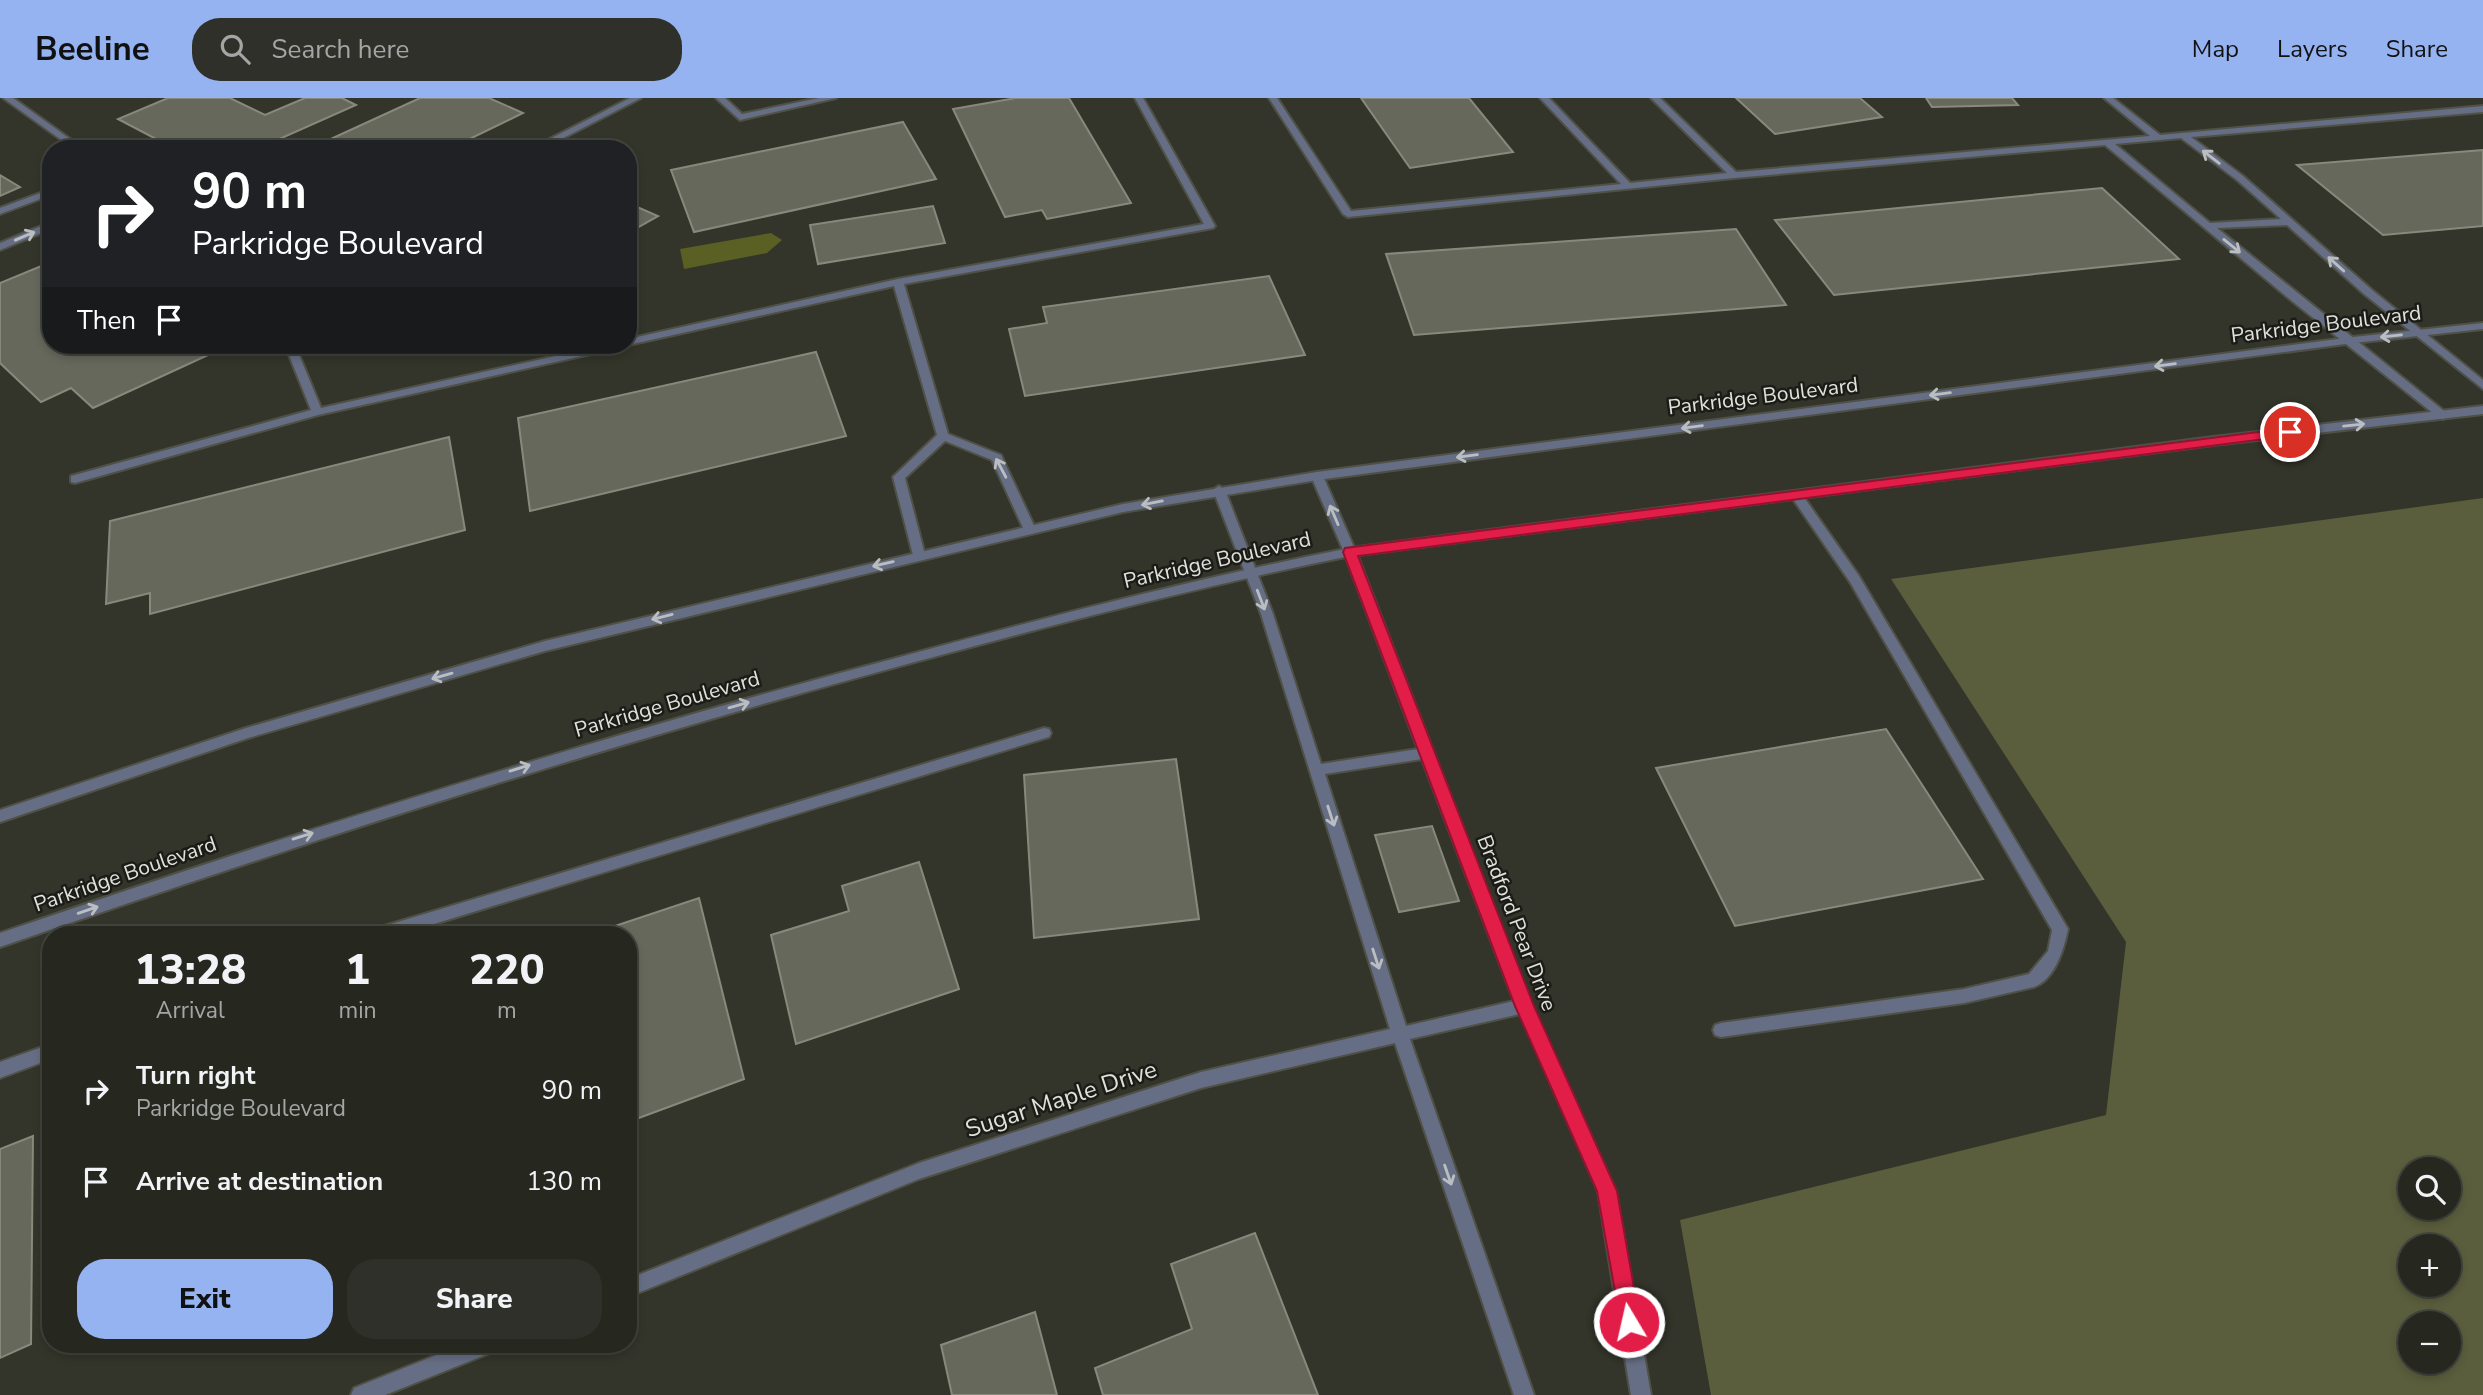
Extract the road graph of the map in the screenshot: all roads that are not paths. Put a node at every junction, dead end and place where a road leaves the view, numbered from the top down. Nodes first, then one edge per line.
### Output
1 (7, 98) edge
2 (637, 98) edge
3 (720, 98) edge
4 (832, 98) edge
5 (1139, 98) edge
6 (1273, 98) edge
7 (1544, 98) edge
8 (1655, 98) edge
9 (2108, 98) edge
10 (2483, 109) edge
11 (2182, 135) junction
12 (2157, 137) junction
13 (67, 140) edge
14 (552, 140) edge
15 (2108, 142) junction
16 (1734, 175) junction
17 (1629, 187) junction
18 (42, 195) edge
19 (0, 211) edge
20 (2289, 222) junction
21 (2208, 226) junction
22 (42, 229) edge
23 (0, 247) edge
24 (898, 282) junction
25 (2483, 326) edge
26 (2418, 334) junction
27 (637, 340) edge
28 (2353, 340) junction
29 (294, 354) edge
30 (578, 354) edge
31 (2483, 386) edge
32 (2483, 410) edge
33 (317, 412) junction
34 (2443, 415) junction
35 (943, 436) junction
36 (1317, 476) junction
37 (75, 479) dead end
38 (1219, 490) junction
39 (1797, 496) junction
40 (1030, 530) junction
41 (1350, 552) junction
42 (919, 555) junction
43 (1250, 571) junction
44 (1044, 733) dead end
45 (1427, 753) junction
46 (1316, 770) junction
47 (0, 816) edge
48 (407, 926) edge
49 (0, 940) edge
50 (1524, 1006) junction
51 (1721, 1030) dead end
52 (1400, 1034) junction
53 (42, 1054) edge
54 (0, 1070) edge
55 (637, 1284) edge
56 (466, 1353) edge
57 (361, 1395) edge
58 (1524, 1395) edge
59 (1641, 1395) edge

1 - 13 street
2 - 14 street
3 - 4 street
5 - 24 street
6 - 17 street
7 - 17 street
8 - 16 street
9 - 12 street
10 - 11 street
11 - 12 street
20 -> 11 street
12 - 15 street
15 - 16 street
15 - 21 street
16 - 17 street
18 - 19 street
20 - 21 street
26 -> 20 street
21 -> 28 street
23 -> 22 street
24 - 27 street
24 - 35 street
25 - 26 street, Parkridge Boulevard
26 -> 28 street, Parkridge Boulevard
26 - 31 street
28 - 34 street
28 -> 36 street, Parkridge Boulevard
29 - 33 street
30 - 33 street
32 - 34 street, Parkridge Boulevard
33 - 37 street
39 -> 34 street, Parkridge Boulevard
40 -> 35 street
35 - 42 street
36 - 38 street, Parkridge Boulevard
41 -> 36 street, Bradford Pear Drive
38 -> 40 street, Parkridge Boulevard
38 - 43 street
39 - 41 street, Parkridge Boulevard
39 - 51 street
40 - 42 street, Parkridge Boulevard
41 - 43 street, Parkridge Boulevard
41 - 45 street, Bradford Pear Drive
42 -> 47 street, Parkridge Boulevard
43 -> 46 street
49 -> 43 street, Parkridge Boulevard
44 - 48 street
45 - 46 street
45 - 50 street, Bradford Pear Drive
46 -> 52 street
50 - 52 street, Sugar Maple Drive
50 - 59 street, Bradford Pear Drive
52 - 55 street, Sugar Maple Drive
52 -> 58 street
53 - 54 street
56 - 57 street

